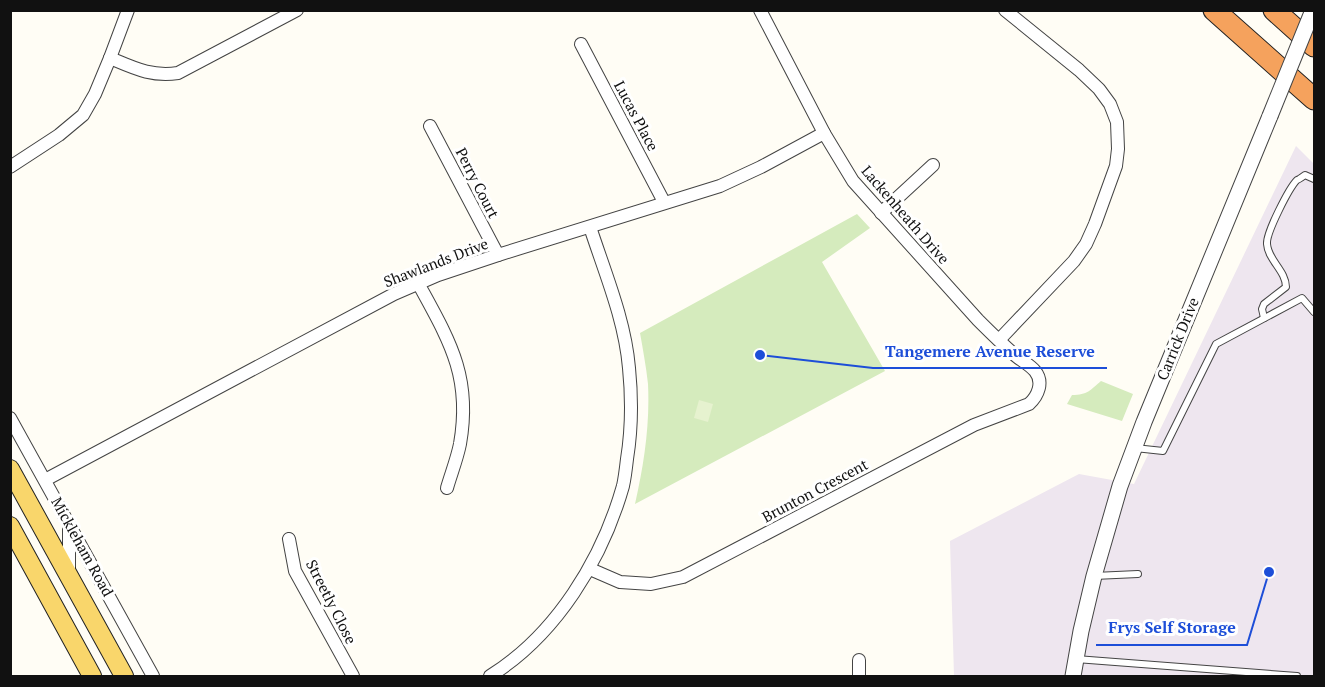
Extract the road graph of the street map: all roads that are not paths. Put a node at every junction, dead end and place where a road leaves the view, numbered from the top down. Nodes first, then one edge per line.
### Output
1 (128, 10) edge
2 (297, 10) edge
3 (760, 10) edge
4 (1005, 10) edge
5 (1214, 10) edge
6 (1274, 10) edge
7 (1313, 10) edge
8 (581, 44) dead end
9 (1314, 46) edge
10 (110, 58) junction
11 (1314, 99) edge
12 (430, 126) dead end
13 (824, 133) junction
14 (933, 165) dead end
15 (10, 167) edge
16 (1314, 179) edge
17 (664, 202) junction
18 (881, 213) junction
19 (590, 227) junction
20 (498, 255) junction
21 (418, 283) junction
22 (1314, 312) edge
23 (1264, 318) junction
24 (999, 340) junction
25 (1040, 384) joint
26 (10, 418) edge
27 (10, 434) edge
28 (24, 442) junction
29 (1134, 448) junction
30 (10, 470) edge
31 (45, 480) junction
32 (447, 488) dead end
33 (69, 524) junction
34 (10, 526) edge
35 (289, 539) dead end
36 (590, 569) junction
37 (1138, 574) dead end
38 (68, 576) junction
39 (1094, 576) junction
40 (115, 659) junction
41 (1076, 659) junction
42 (859, 660) dead end
43 (92, 675) edge
44 (124, 676) edge
45 (153, 676) edge
46 (353, 676) edge
47 (490, 676) edge
48 (859, 676) edge
49 (1072, 676) edge
50 (1297, 676) edge

1 - 10 street
2 - 10 street
3 - 13 street, Lackenheath Drive
4 - 24 street
5 - 11 highway
6 - 9 highway
7 - 29 street, Carrick Drive, bridge
8 - 17 street, Lucas Place
10 - 15 street
12 - 20 street, Perry Court
13 - 17 street, Shawlands Drive
13 - 18 street, Lackenheath Drive
14 - 18 street
16 - 23 lane
17 - 19 street, Shawlands Drive
18 - 24 street, Lackenheath Drive
19 - 20 street, Shawlands Drive
19 - 36 street
20 - 21 street, Shawlands Drive
21 - 31 street, Shawlands Drive
21 - 32 street
22 - 23 lane
23 - 29 lane
24 - 25 street, Lackenheath Drive
25 - 36 street, Brunton Crescent
26 - 28 street, Mickleham Road
27 - 28 street
28 - 31 street, Mickleham Road
29 - 39 street, Carrick Drive
30 - 38 main road, Mickleham Road
31 - 33 street, Mickleham Road
33 - 38 street
33 - 45 street, Mickleham Road
34 - 43 main road
35 - 46 street, Streetly Close
36 - 47 street
37 - 39 lane
38 - 40 main road, Mickleham Road
39 - 41 street, Carrick Drive
40 - 43 main road
40 - 44 main road, Mickleham Road
41 - 49 street, Carrick Drive
41 - 50 lane
42 - 48 street

